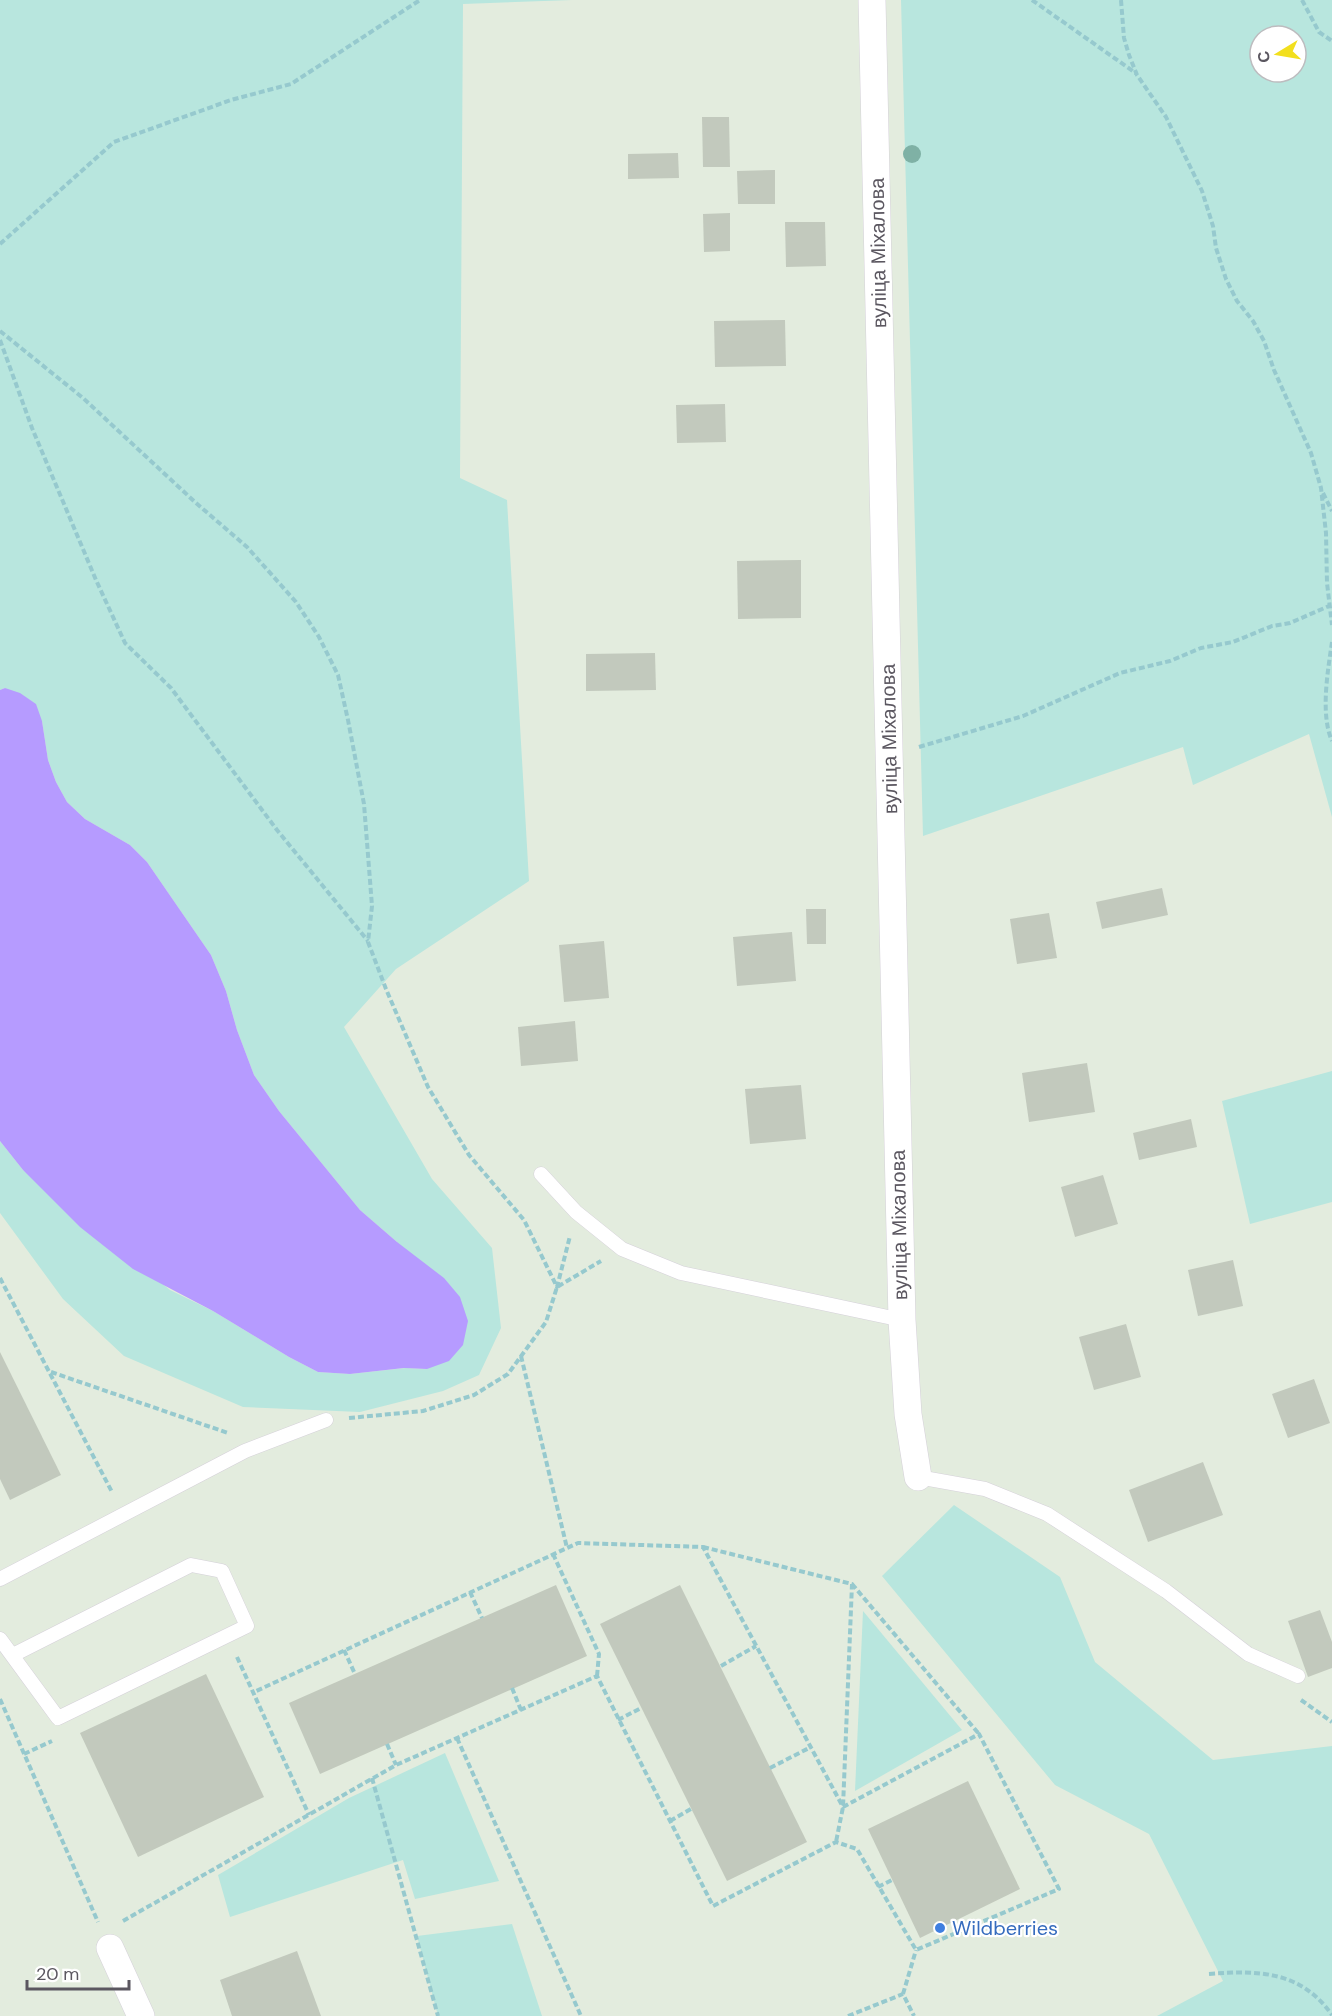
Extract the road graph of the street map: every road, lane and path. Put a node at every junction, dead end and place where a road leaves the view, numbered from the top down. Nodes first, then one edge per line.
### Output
1 (420, 0) edge
2 (872, 0) edge
3 (1032, 0) edge
4 (1120, 0) edge
5 (1302, 0) edge
6 (1332, 40) edge
7 (1137, 75) junction
8 (0, 244) edge
9 (0, 331) edge
10 (0, 340) edge
11 (1321, 488) junction
12 (1332, 511) edge
13 (1329, 606) junction
14 (1332, 625) edge
15 (1332, 642) edge
16 (1332, 741) edge
17 (889, 754) junction
18 (368, 942) junction
19 (540, 1174) dead end
20 (576, 1212) junction
21 (622, 1249) junction
22 (0, 1278) edge
23 (557, 1287) junction
24 (902, 1320) junction
25 (521, 1356) junction
26 (50, 1371) junction
27 (326, 1420) joint
28 (260, 1444) junction
29 (918, 1477) joint
30 (124, 1515) junction
31 (703, 1547) junction
32 (567, 1548) junction
33 (553, 1554) junction
34 (0, 1579) edge
35 (852, 1584) junction
36 (470, 1592) junction
37 (482, 1618) dead end
38 (0, 1639) edge
39 (756, 1646) junction
40 (344, 1650) junction
41 (13, 1655) junction
42 (721, 1666) dead end
43 (355, 1674) dead end
44 (597, 1676) junction
45 (1298, 1676) dead end
46 (512, 1688) dead end
47 (0, 1699) edge
48 (641, 1708) dead end
49 (521, 1710) junction
50 (618, 1720) junction
51 (979, 1734) junction
52 (457, 1738) junction
53 (387, 1744) dead end
54 (811, 1747) junction
55 (396, 1765) junction
56 (770, 1768) dead end
57 (372, 1778) junction
58 (843, 1807) junction
59 (691, 1809) dead end
60 (309, 1815) junction
61 (670, 1821) junction
62 (836, 1842) junction
63 (892, 1880) dead end
64 (878, 1887) junction
65 (110, 1948) junction
66 (916, 1950) junction
67 (1209, 1974) dead end
68 (903, 1994) junction
69 (854, 2015) edge
70 (1332, 2015) edge
71 (141, 2016) edge
72 (438, 2016) edge
73 (581, 2016) edge
74 (848, 2016) edge
75 (914, 2016) edge

1 - 8 path
2 - 17 street, вуліца Міхалова
3 - 7 path
4 - 7 path
5 - 6 path
7 - 11 path
9 - 18 path
10 - 18 path
11 - 12 path
11 - 13 path
13 - 14 path
13 - 17 path
15 - 16 path
17 - 24 street, вуліца Міхалова
18 - 23 path
19 - 20 lane
20 - 21 lane
20 - 23 path
21 - 23 path
21 - 24 lane
22 - 26 path
23 - 25 path
24 - 29 street, вуліца Міхалова
25 - 27 path
25 - 32 path
26 - 28 path
26 - 30 path
27 - 28 lane
28 - 30 lane
29 - 45 lane
30 - 34 lane
31 - 32 path
31 - 35 path
31 - 39 path
32 - 33 path
33 - 36 path
33 - 44 path
35 - 51 path
35 - 58 path
36 - 37 path
36 - 40 path
38 - 41 lane
39 - 42 path
39 - 54 path
40 - 43 path
40 - 60 path
41 - 41 lane
44 - 49 path
44 - 50 path
46 - 49 path
47 - 65 path
48 - 50 path
49 - 52 path
50 - 61 path
51 - 58 path
51 - 66 path
52 - 55 path
52 - 73 path
53 - 55 path
54 - 56 path
54 - 58 path
55 - 57 path
57 - 60 path
57 - 72 path
58 - 62 path
59 - 61 path
60 - 65 path
61 - 62 path
62 - 64 path
63 - 64 path
64 - 66 path
65 - 71 street
66 - 68 path
67 - 70 path
68 - 69 path
68 - 75 path
69 - 74 path

